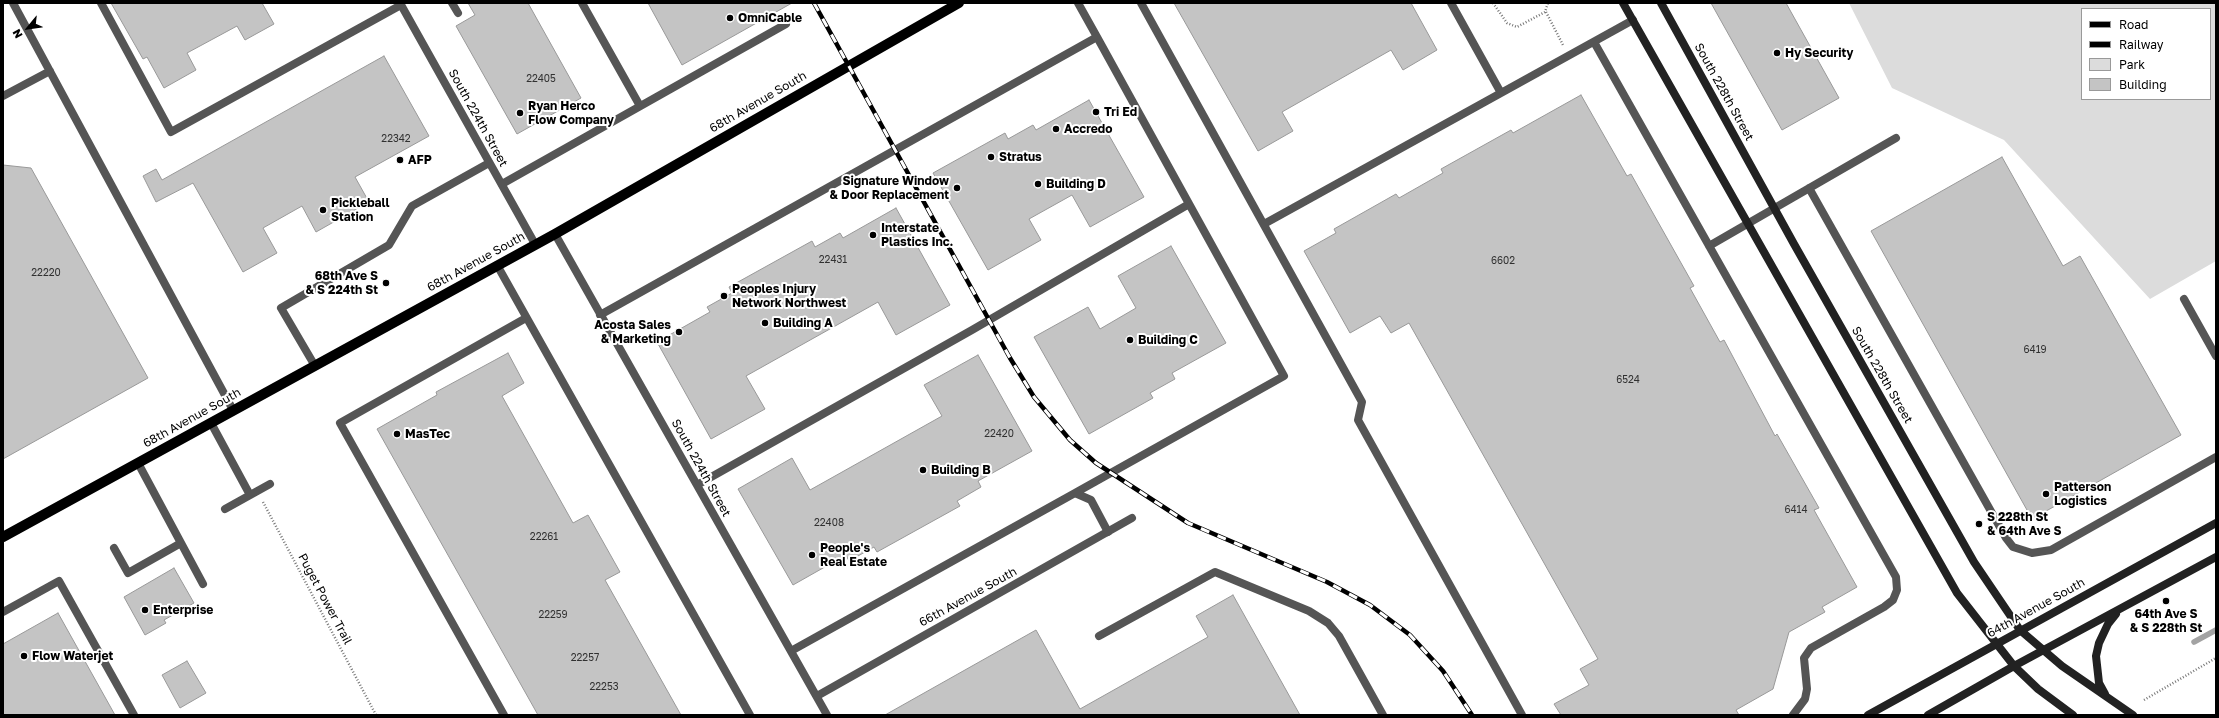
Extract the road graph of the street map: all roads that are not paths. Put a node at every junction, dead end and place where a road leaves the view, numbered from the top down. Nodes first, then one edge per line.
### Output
1 (13, 3) edge
2 (101, 3) edge
3 (452, 3) edge
4 (582, 3) edge
5 (959, 3) edge
6 (1078, 3) edge
7 (1141, 3) edge
8 (1451, 3) edge
9 (1623, 3) edge
10 (1661, 3) edge
11 (401, 4) edge
12 (458, 13) dead end
13 (1633, 20) junction
14 (786, 24) dead end
15 (1097, 37) junction
16 (1594, 42) junction
17 (50, 70) junction
18 (1500, 93) junction
19 (3, 96) edge
20 (640, 106) junction
21 (1896, 138) dead end
22 (490, 163) junction
23 (502, 184) junction
24 (1808, 188) junction
25 (1189, 204) junction
26 (1775, 208) junction
27 (1748, 223) junction
28 (1264, 224) junction
29 (555, 234) junction
30 (535, 244) junction
31 (1709, 246) junction
32 (497, 265) junction
33 (2184, 299) dead end
34 (600, 314) junction
35 (526, 318) junction
36 (2216, 356) edge
37 (314, 366) junction
38 (233, 410) junction
39 (211, 423) junction
40 (2216, 457) edge
41 (138, 463) junction
42 (270, 484) dead end
43 (697, 485) junction
44 (254, 493) junction
45 (1075, 493) junction
46 (225, 509) dead end
47 (1132, 518) dead end
48 (2216, 523) edge
49 (1108, 532) junction
50 (3, 537) edge
51 (181, 543) junction
52 (114, 548) dead end
53 (2216, 557) edge
54 (203, 584) dead end
55 (2119, 611) junction
56 (3, 612) edge
57 (2020, 630) junction
58 (1099, 636) dead end
59 (1995, 644) junction
60 (791, 651) junction
61 (2043, 651) junction
62 (2014, 666) junction
63 (817, 696) junction
64 (2106, 696) junction
65 (134, 715) edge
66 (504, 715) edge
67 (750, 715) edge
68 (827, 715) edge
69 (1383, 715) edge
70 (1522, 715) edge
71 (1792, 715) edge
72 (1868, 715) edge
73 (1928, 715) edge
74 (2073, 715) edge
75 (2133, 715) edge

1 - 17 street
2 - 11 street
3 - 12 street
4 - 20 street
5 - 29 main road, 68th Avenue South
6 - 15 street
7 - 28 street
8 - 18 street
9 - 13 main road
10 - 26 main road, South 228th Street
11 - 22 street, South 224th Street
13 - 16 street
13 - 27 main road
14 - 20 street
15 - 25 street
15 - 34 street
16 - 18 street
16 - 31 street
17 - 19 street
17 - 38 street
18 - 28 street
20 - 23 street
21 - 24 street
22 - 23 street, South 224th Street
22 - 37 street
23 - 30 street, South 224th Street
24 - 26 street
24 - 40 street
25 - 43 street
25 - 45 street
26 - 27 street
26 - 57 main road, South 228th Street
27 - 31 street
27 - 59 main road
28 - 70 street
29 - 30 main road, 68th Avenue South
29 - 34 street, South 224th Street
30 - 32 main road, 68th Avenue South
31 - 71 street
32 - 35 street
32 - 37 main road, 68th Avenue South
33 - 36 street
34 - 43 street, South 224th Street
35 - 66 street
35 - 67 street
37 - 38 main road, 68th Avenue South
38 - 39 main road, 68th Avenue South
39 - 41 main road, 68th Avenue South
39 - 44 street
41 - 50 main road, 68th Avenue South
41 - 51 street
42 - 44 street
43 - 60 street, South 224th Street
44 - 46 street
45 - 49 street
45 - 60 street
47 - 49 street, 66th Avenue South
48 - 57 main road, 64th Avenue South
49 - 63 street, 66th Avenue South
51 - 52 street
51 - 54 street
53 - 55 main road
55 - 61 main road
55 - 64 main road
56 - 65 street
57 - 59 main road, 64th Avenue South
57 - 61 main road, South 228th Street
58 - 69 street
59 - 62 main road
59 - 72 main road, 64th Avenue South
60 - 63 street, South 224th Street
61 - 62 main road
61 - 64 main road, South 228th Street
62 - 73 main road
62 - 74 main road
63 - 68 street, South 224th Street
64 - 75 main road, South 228th Street

